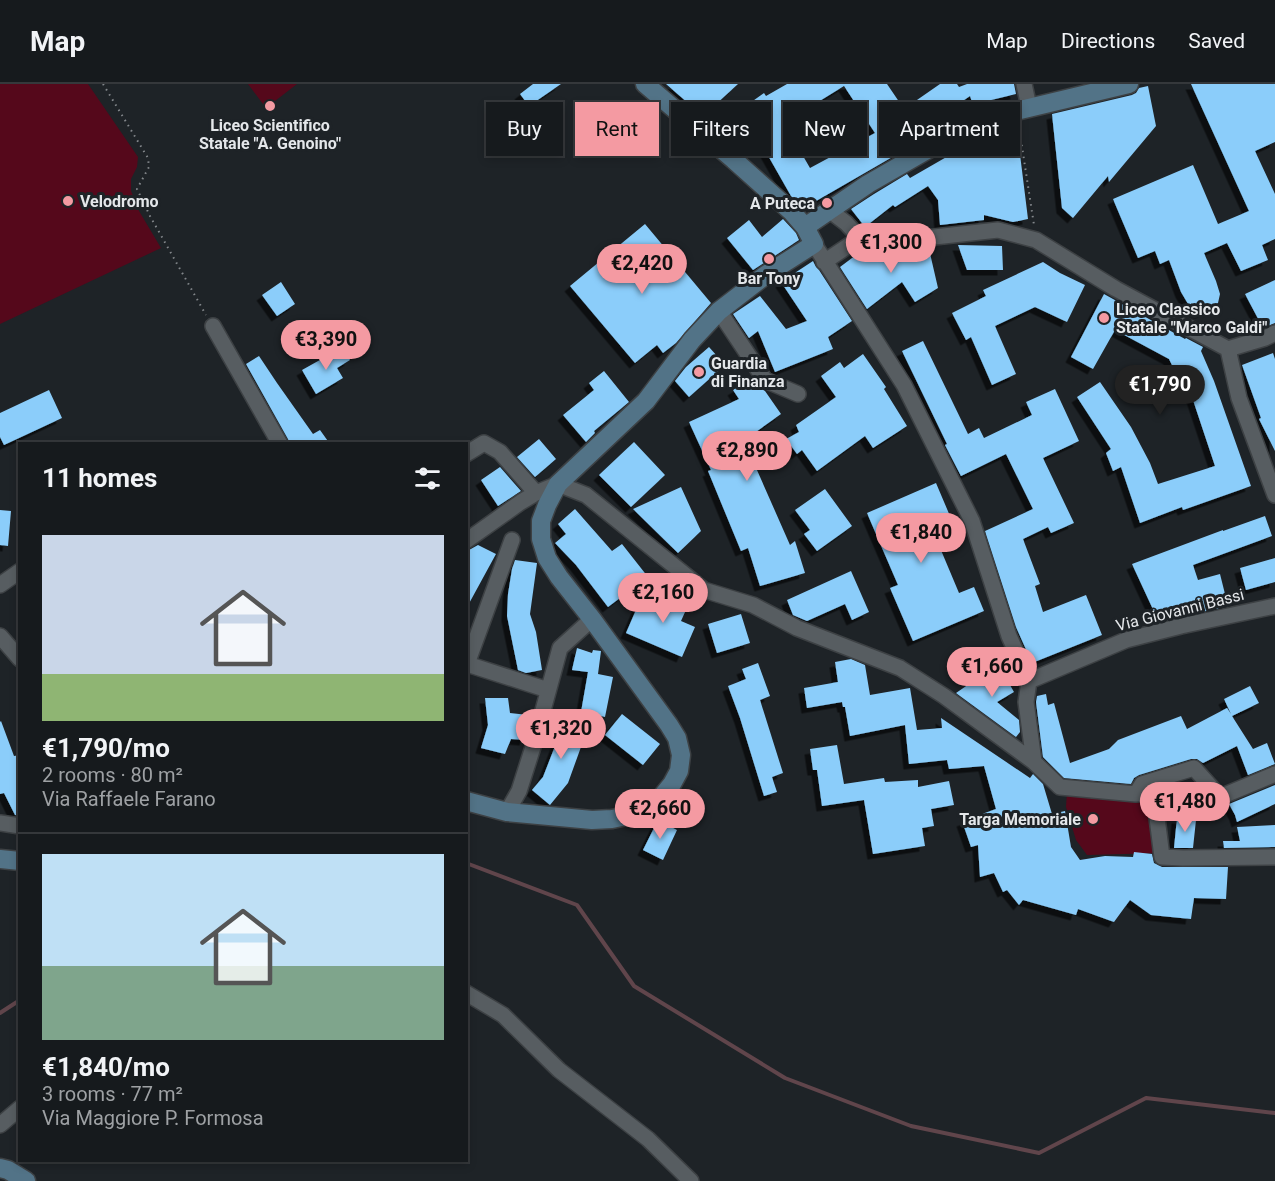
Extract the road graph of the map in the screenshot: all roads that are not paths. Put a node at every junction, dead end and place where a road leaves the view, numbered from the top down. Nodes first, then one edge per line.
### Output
1 (645, 84) edge
2 (1024, 84) edge
3 (1129, 84) edge
4 (1023, 109) junction
5 (829, 210) junction
6 (805, 227) junction
7 (860, 238) junction
8 (814, 244) junction
9 (824, 262) junction
10 (719, 311) junction
11 (213, 326) road end
12 (1275, 333) edge
13 (1228, 349) junction
14 (798, 394) dead end
15 (279, 442) edge
16 (468, 453) edge
17 (558, 484) junction
18 (536, 493) junction
19 (1275, 495) edge
20 (468, 540) edge
21 (512, 540) dead end
22 (18, 572) edge
23 (0, 585) edge
24 (1275, 606) edge
25 (592, 619) junction
26 (0, 636) edge
27 (18, 655) edge
28 (468, 661) edge
29 (468, 664) edge
30 (1029, 681) junction
31 (548, 690) junction
32 (1034, 762) junction
33 (1275, 774) edge
34 (1136, 794) junction
35 (468, 802) edge
36 (507, 812) junction
37 (0, 823) edge
38 (18, 826) edge
39 (1275, 856) edge
40 (0, 859) edge
41 (18, 861) edge
42 (468, 994) edge
43 (18, 1109) edge
44 (0, 1125) edge
45 (0, 1168) edge
46 (26, 1181) edge
47 (691, 1181) edge

1 - 6 street
2 - 4 street
3 - 4 street
4 - 5 street
5 - 6 street
5 - 7 street
6 - 8 street
7 - 9 street
7 - 13 street
8 - 9 street
8 - 10 street
9 - 30 street
10 - 14 street
10 - 17 street
11 - 15 street
12 - 13 street
13 - 19 street
16 - 18 street
17 - 18 street
17 - 25 street
17 - 32 street
18 - 20 street
21 - 28 street
22 - 23 street
24 - 30 street, Via Giovanni Bassi
25 - 31 street
25 - 36 street
26 - 27 street
29 - 31 street
30 - 32 street
31 - 36 street
32 - 34 street
33 - 34 street
34 - 39 street
35 - 36 street
37 - 38 street
40 - 41 street
42 - 47 street
43 - 44 street
45 - 46 street

